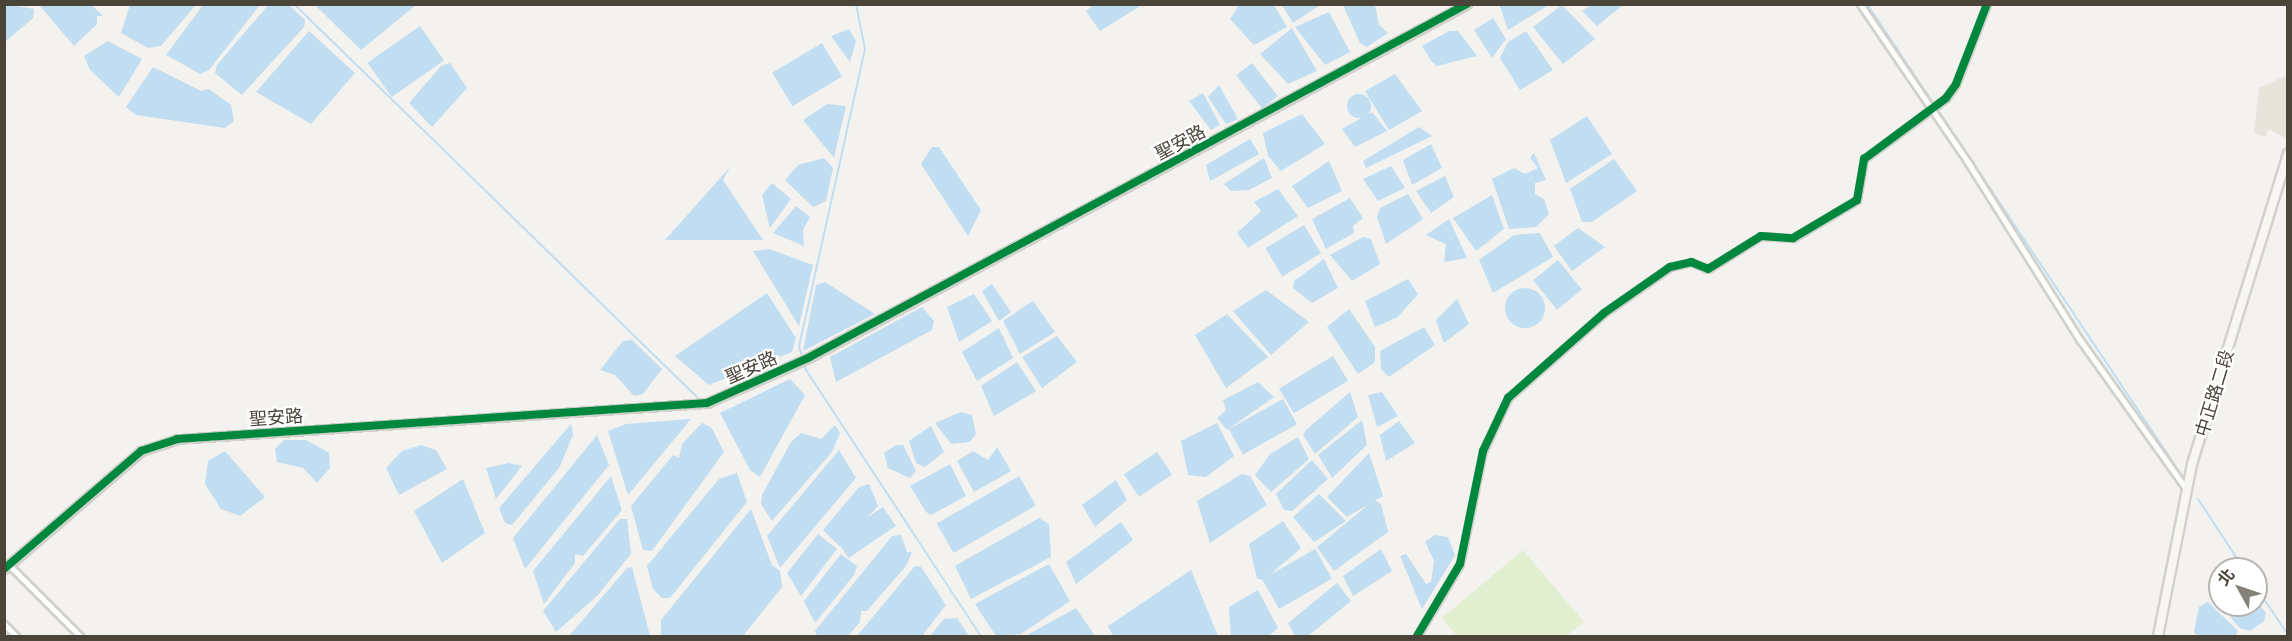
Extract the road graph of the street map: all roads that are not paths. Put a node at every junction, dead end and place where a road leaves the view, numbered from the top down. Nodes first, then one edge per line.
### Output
1 (1467, 4) edge
2 (1860, 4) edge
3 (1987, 4) edge
4 (1934, 107) junction
5 (2288, 154) edge
6 (2187, 490) junction
7 (7, 567) edge
8 (4, 624) edge
9 (16, 636) edge
10 (80, 636) edge
11 (1417, 636) edge
12 (2158, 636) edge

1 - 7 street, 聖安路
2 - 4 street
3 - 4 street
4 - 6 street
4 - 11 street
5 - 6 main road, 中正路二段
6 - 12 main road, 中正路二段
7 - 10 street
8 - 9 street

